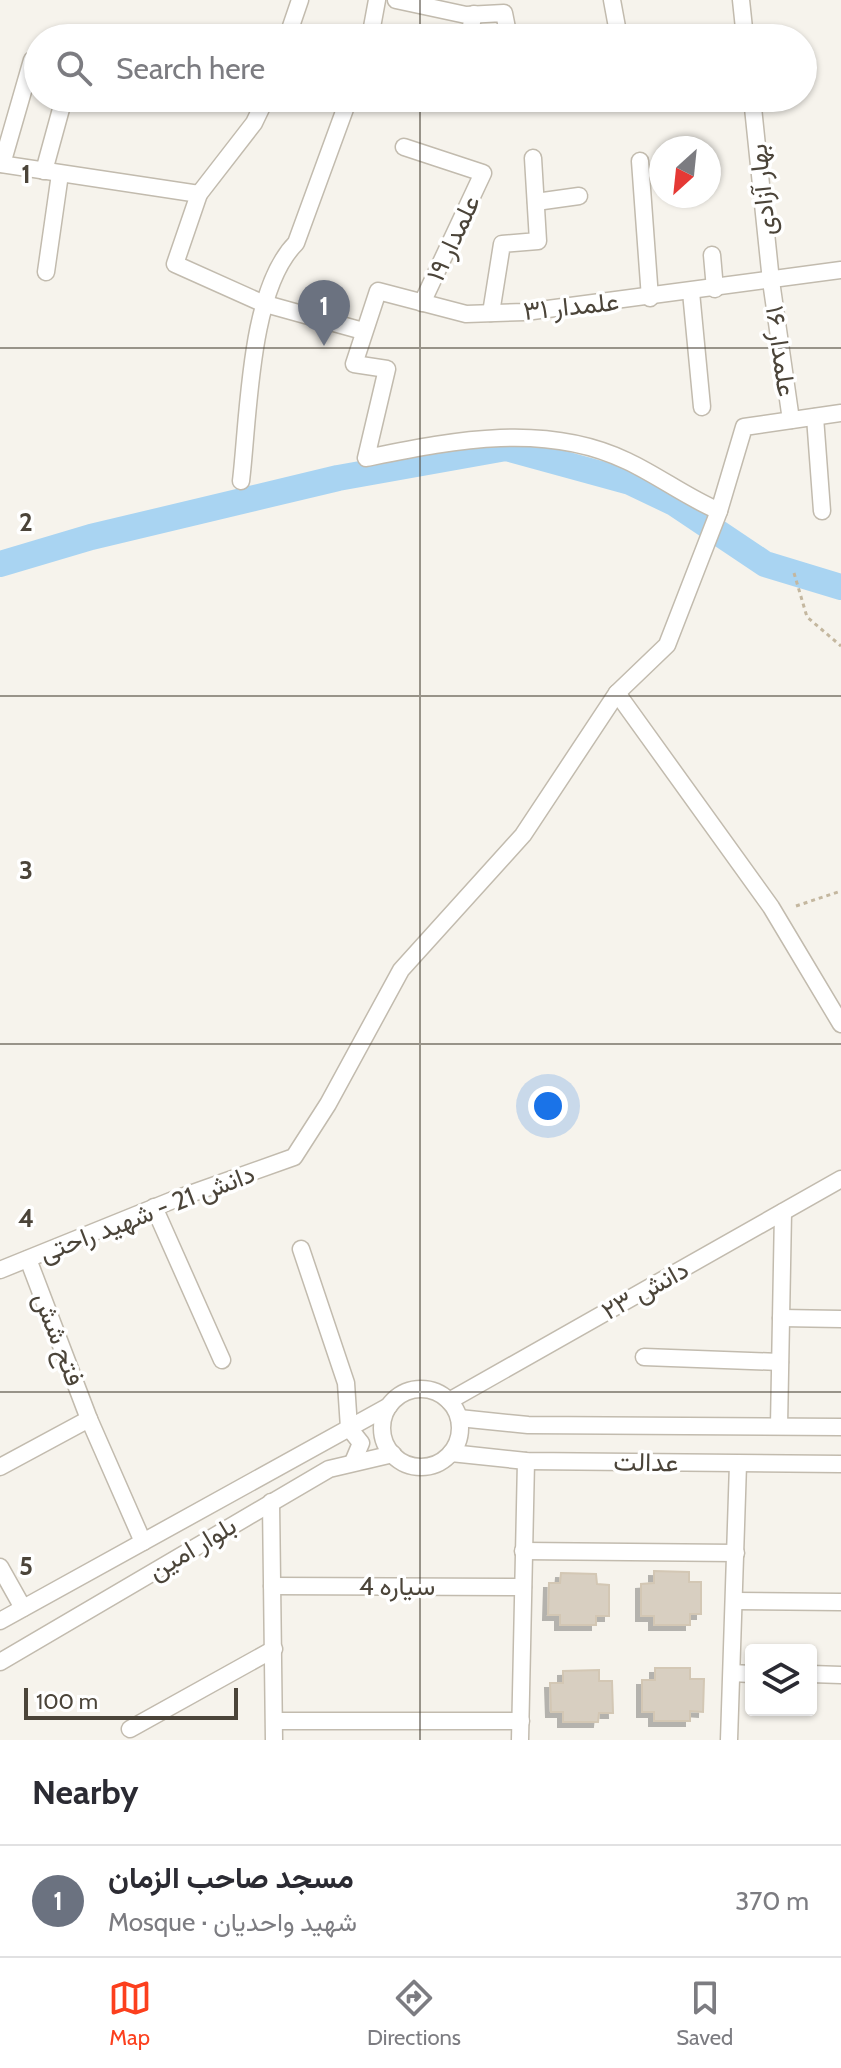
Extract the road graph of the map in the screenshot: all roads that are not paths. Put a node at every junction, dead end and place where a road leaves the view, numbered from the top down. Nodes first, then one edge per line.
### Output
1 (300, 0) edge
2 (377, 0) edge
3 (396, 0) edge
4 (612, 0) edge
5 (741, 0) edge
6 (474, 14) junction
7 (292, 24) edge
8 (373, 24) edge
9 (472, 24) edge
10 (506, 24) edge
11 (616, 24) edge
12 (744, 24) edge
13 (24, 87) edge
14 (62, 112) edge
15 (259, 112) edge
16 (344, 112) edge
17 (753, 112) edge
18 (404, 147) dead end
19 (533, 158) dead end
20 (640, 161) dead end
21 (1, 164) edge
22 (52, 172) junction
23 (199, 194) junction
24 (579, 196) dead end
25 (536, 202) junction
26 (712, 255) dead end
27 (841, 270) edge
28 (46, 272) dead end
29 (771, 281) junction
30 (715, 289) junction
31 (691, 292) junction
32 (650, 298) junction
33 (262, 303) junction
34 (422, 303) junction
35 (491, 313) junction
36 (363, 331) junction
37 (702, 407) dead end
38 (841, 413) edge
39 (815, 417) junction
40 (791, 420) junction
41 (241, 481) dead end
42 (719, 511) junction
43 (822, 511) dead end
44 (617, 693) junction
45 (841, 1024) edge
46 (841, 1179) edge
47 (154, 1207) junction
48 (783, 1212) junction
49 (301, 1249) dead end
50 (28, 1259) junction
51 (0, 1270) edge
52 (781, 1318) junction
53 (841, 1319) edge
54 (644, 1357) dead end
55 (222, 1360) dead end
56 (780, 1362) junction
57 (449, 1401) junction
58 (389, 1406) junction
59 (459, 1418) junction
60 (89, 1419) junction
61 (779, 1426) junction
62 (841, 1427) edge
63 (349, 1428) junction
64 (451, 1453) junction
65 (393, 1454) junction
66 (526, 1461) junction
67 (353, 1462) junction
68 (738, 1464) junction
69 (841, 1464) edge
70 (0, 1467) edge
71 (271, 1502) junction
72 (143, 1542) junction
73 (523, 1551) junction
74 (736, 1553) junction
75 (0, 1567) edge
76 (272, 1586) junction
77 (523, 1587) junction
78 (735, 1601) junction
79 (841, 1602) edge
80 (23, 1608) junction
81 (0, 1621) edge
82 (274, 1649) junction
83 (0, 1662) edge
84 (732, 1673) junction
85 (745, 1674) edge
86 (817, 1674) edge
87 (841, 1675) edge
88 (276, 1721) junction
89 (521, 1721) junction
90 (130, 1729) dead end
91 (274, 1740) edge
92 (520, 1740) edge
93 (729, 1740) edge

1 - 7 street
2 - 8 street
3 - 6 street
4 - 11 street
5 - 12 street
6 - 9 street
6 - 10 street
13 - 21 street
14 - 22 street
15 - 23 street
16 - 33 street
17 - 29 street, بهار آزادی
18 - 34 street, علمدار ۱۹
19 - 25 street
20 - 32 street
21 - 22 street
22 - 23 street
22 - 28 street
23 - 33 street
24 - 25 street
25 - 35 street
26 - 30 street
27 - 29 street, علمدار ۳۱
29 - 30 street, علمدار ۳۱
29 - 40 street, علمدار ۱۶
30 - 31 street, علمدار ۳۱
31 - 32 street, علمدار ۳۱
31 - 37 street
32 - 35 street, علمدار ۳۱
33 - 36 street
33 - 41 street
34 - 35 street, علمدار ۳۱
34 - 36 street, علمدار ۳۱
36 - 42 street, علمدار ۳۱
38 - 39 street
39 - 40 street
39 - 43 street
40 - 42 street
42 - 44 street
44 - 45 street
44 - 47 street, دانش 21 - شهید راحتی
46 - 48 street, دانش ۲۳
47 - 50 street, دانش 21 - شهید راحتی
47 - 55 street
48 - 52 street
48 - 57 street, دانش ۲۳
49 - 63 street
50 - 51 street, دانش 21 - شهید راحتی
50 - 60 street, فتح شش
52 - 53 street
52 - 56 street
54 - 56 street
56 - 61 street
57 - 58 street
57 - 59 street
58 - 63 street, بلوار امین
58 - 65 street
59 - 61 street, عدالت
59 - 64 street
60 - 70 street
60 - 72 street, فتح شش
61 - 62 street, عدالت
63 - 67 street
63 - 72 street, بلوار امین
64 - 65 street
64 - 66 street, عدالت
65 - 67 street, بلوار امین
66 - 68 street, عدالت
66 - 73 street
67 - 71 street, بلوار امین
68 - 69 street, عدالت
68 - 74 street
71 - 76 street
71 - 83 street, بلوار امین
72 - 80 street, بلوار امین
73 - 74 street
73 - 77 street
74 - 78 street
75 - 80 street
76 - 77 street, سیاره 4
76 - 82 street
77 - 89 street
78 - 79 street
78 - 84 street
80 - 81 street, بلوار امین
82 - 88 street
82 - 90 street
84 - 85 street
84 - 93 street
86 - 87 street
88 - 89 street
88 - 91 street
89 - 92 street

